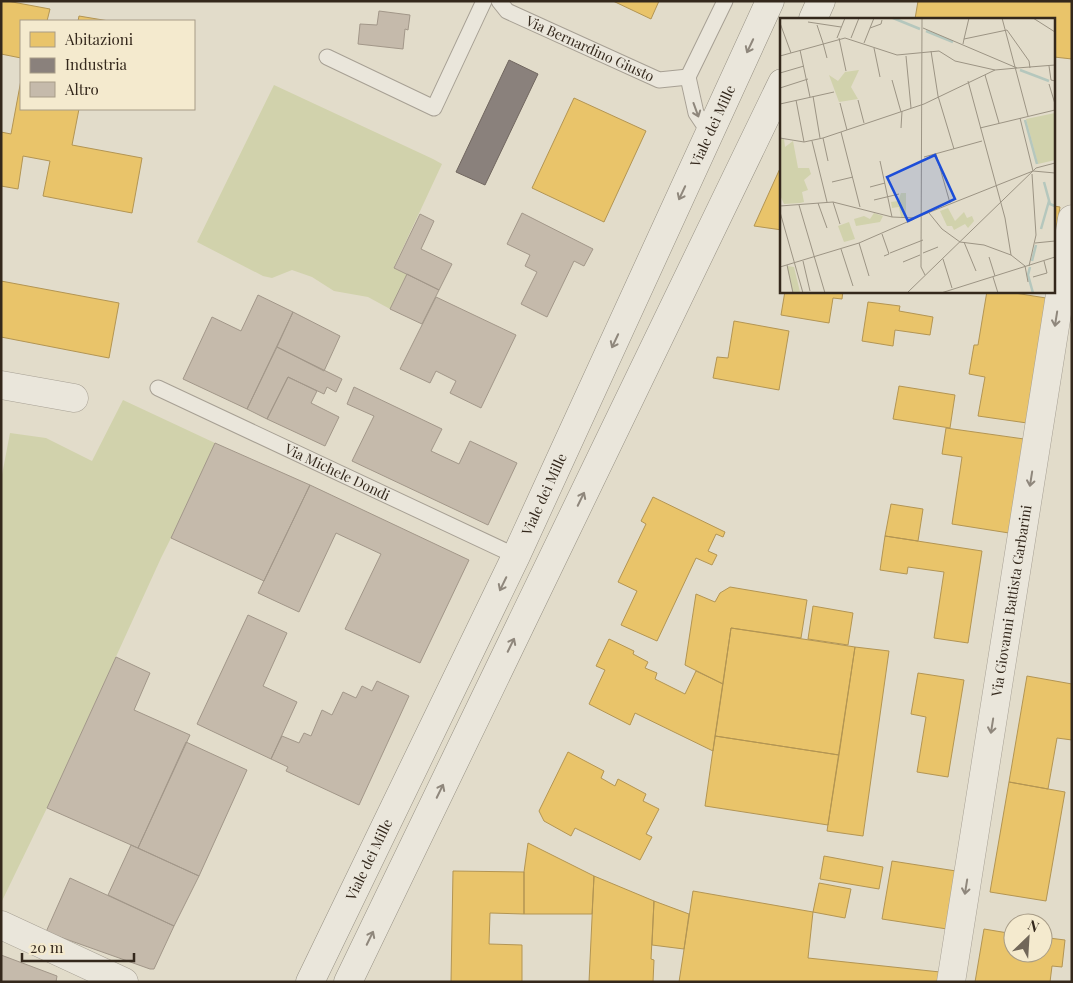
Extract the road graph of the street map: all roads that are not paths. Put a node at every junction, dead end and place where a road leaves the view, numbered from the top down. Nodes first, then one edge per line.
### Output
1 (484, 1) edge
2 (499, 1) edge
3 (725, 1) edge
4 (770, 1) edge
5 (821, 1) edge
6 (813, 18) edge
7 (327, 57) dead end
8 (688, 77) junction
9 (780, 87) edge
10 (710, 134) junction
11 (1072, 219) edge
12 (1, 385) edge
13 (158, 388) dead end
14 (74, 398) dead end
15 (516, 556) junction
16 (1, 925) edge
17 (124, 982) edge
18 (310, 982) edge
19 (348, 982) edge
20 (951, 982) edge

1 - 7 lane
2 - 8 lane, Via Bernardino Giusto
3 - 8 lane
4 -> 10 main road, Viale dei Mille
5 - 6 main road
8 -> 10 lane
19 -> 9 main road
10 -> 15 main road, Viale dei Mille
11 -> 20 main road, Via Giovanni Battista Garbarini
12 - 14 main road
13 - 15 lane, Via Michele Dondi
15 -> 18 main road, Viale dei Mille
16 - 17 main road

